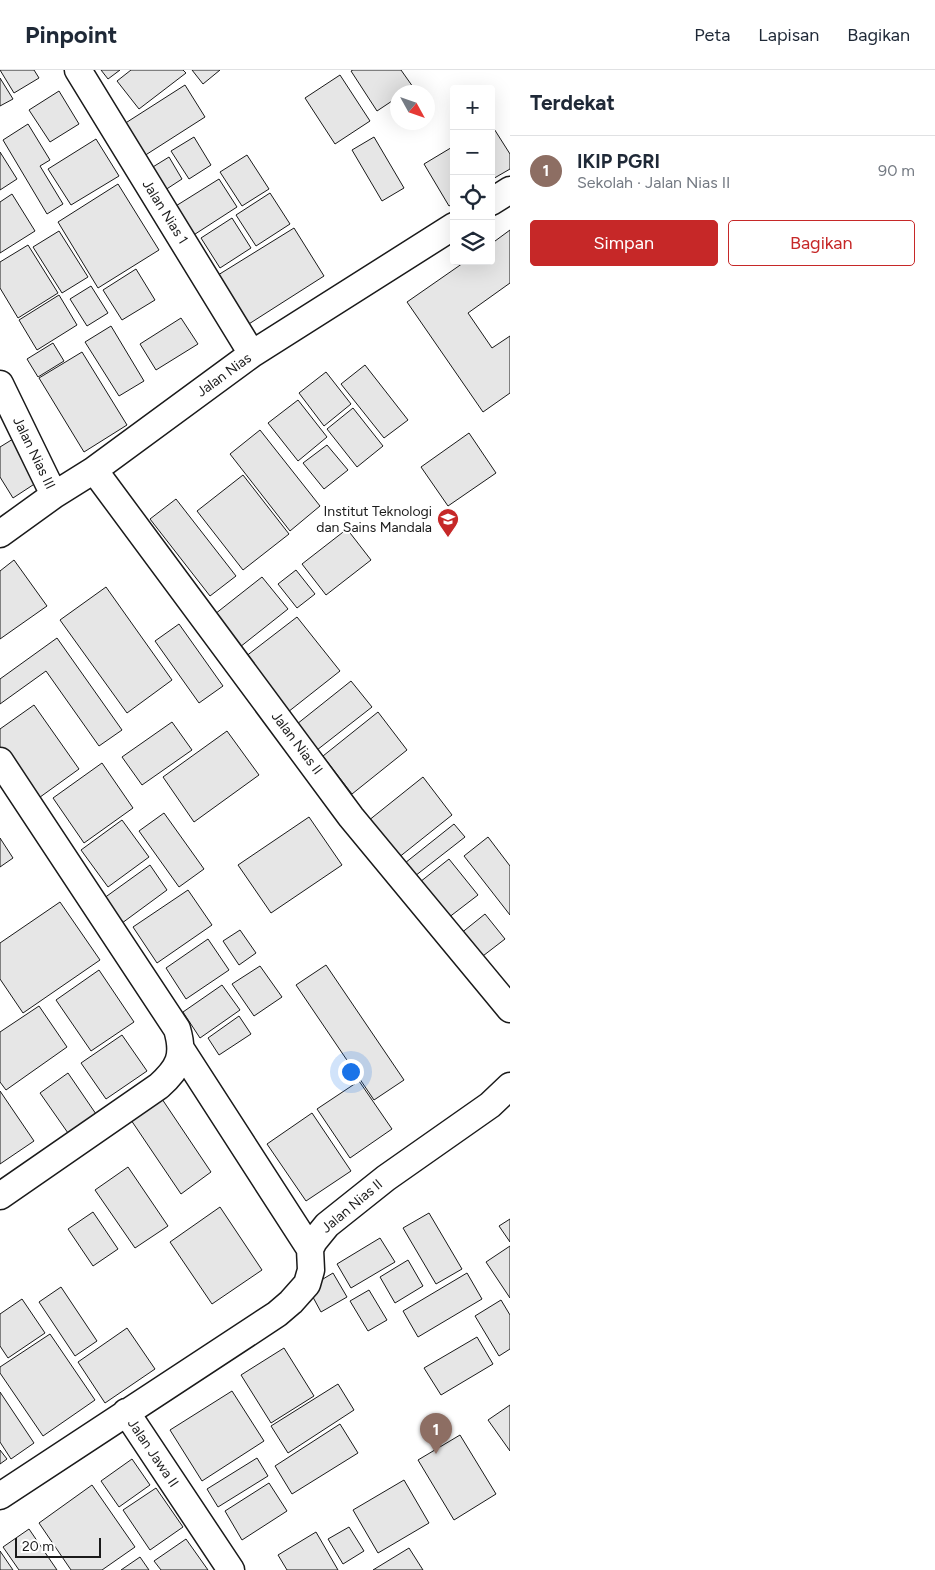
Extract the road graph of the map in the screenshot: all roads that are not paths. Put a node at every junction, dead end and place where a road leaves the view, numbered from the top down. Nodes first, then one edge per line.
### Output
1 (78, 70) edge
2 (510, 190) edge
3 (495, 199) edge
4 (450, 229) edge
5 (252, 354) junction
6 (0, 384) edge
7 (94, 470) junction
8 (54, 495) junction
9 (0, 534) edge
10 (0, 761) edge
11 (510, 1009) edge
12 (180, 1049) junction
13 (510, 1086) edge
14 (0, 1196) edge
15 (310, 1249) junction
16 (126, 1412) junction
17 (0, 1496) edge
18 (231, 1570) edge

1 - 5 street, Jalan Nias 1
2 - 3 street
4 - 5 street, Jalan Nias
5 - 7 street, Jalan Nias
6 - 8 street, Jalan Nias III
7 - 8 street, Jalan Nias
7 - 11 street, Jalan Nias II
8 - 9 street, Jalan Nias
10 - 12 street
12 - 14 street
12 - 15 street
13 - 15 street, Jalan Nias II
15 - 16 street
16 - 17 street, Jalan Jawa II
16 - 18 street, Jalan Jawa II

